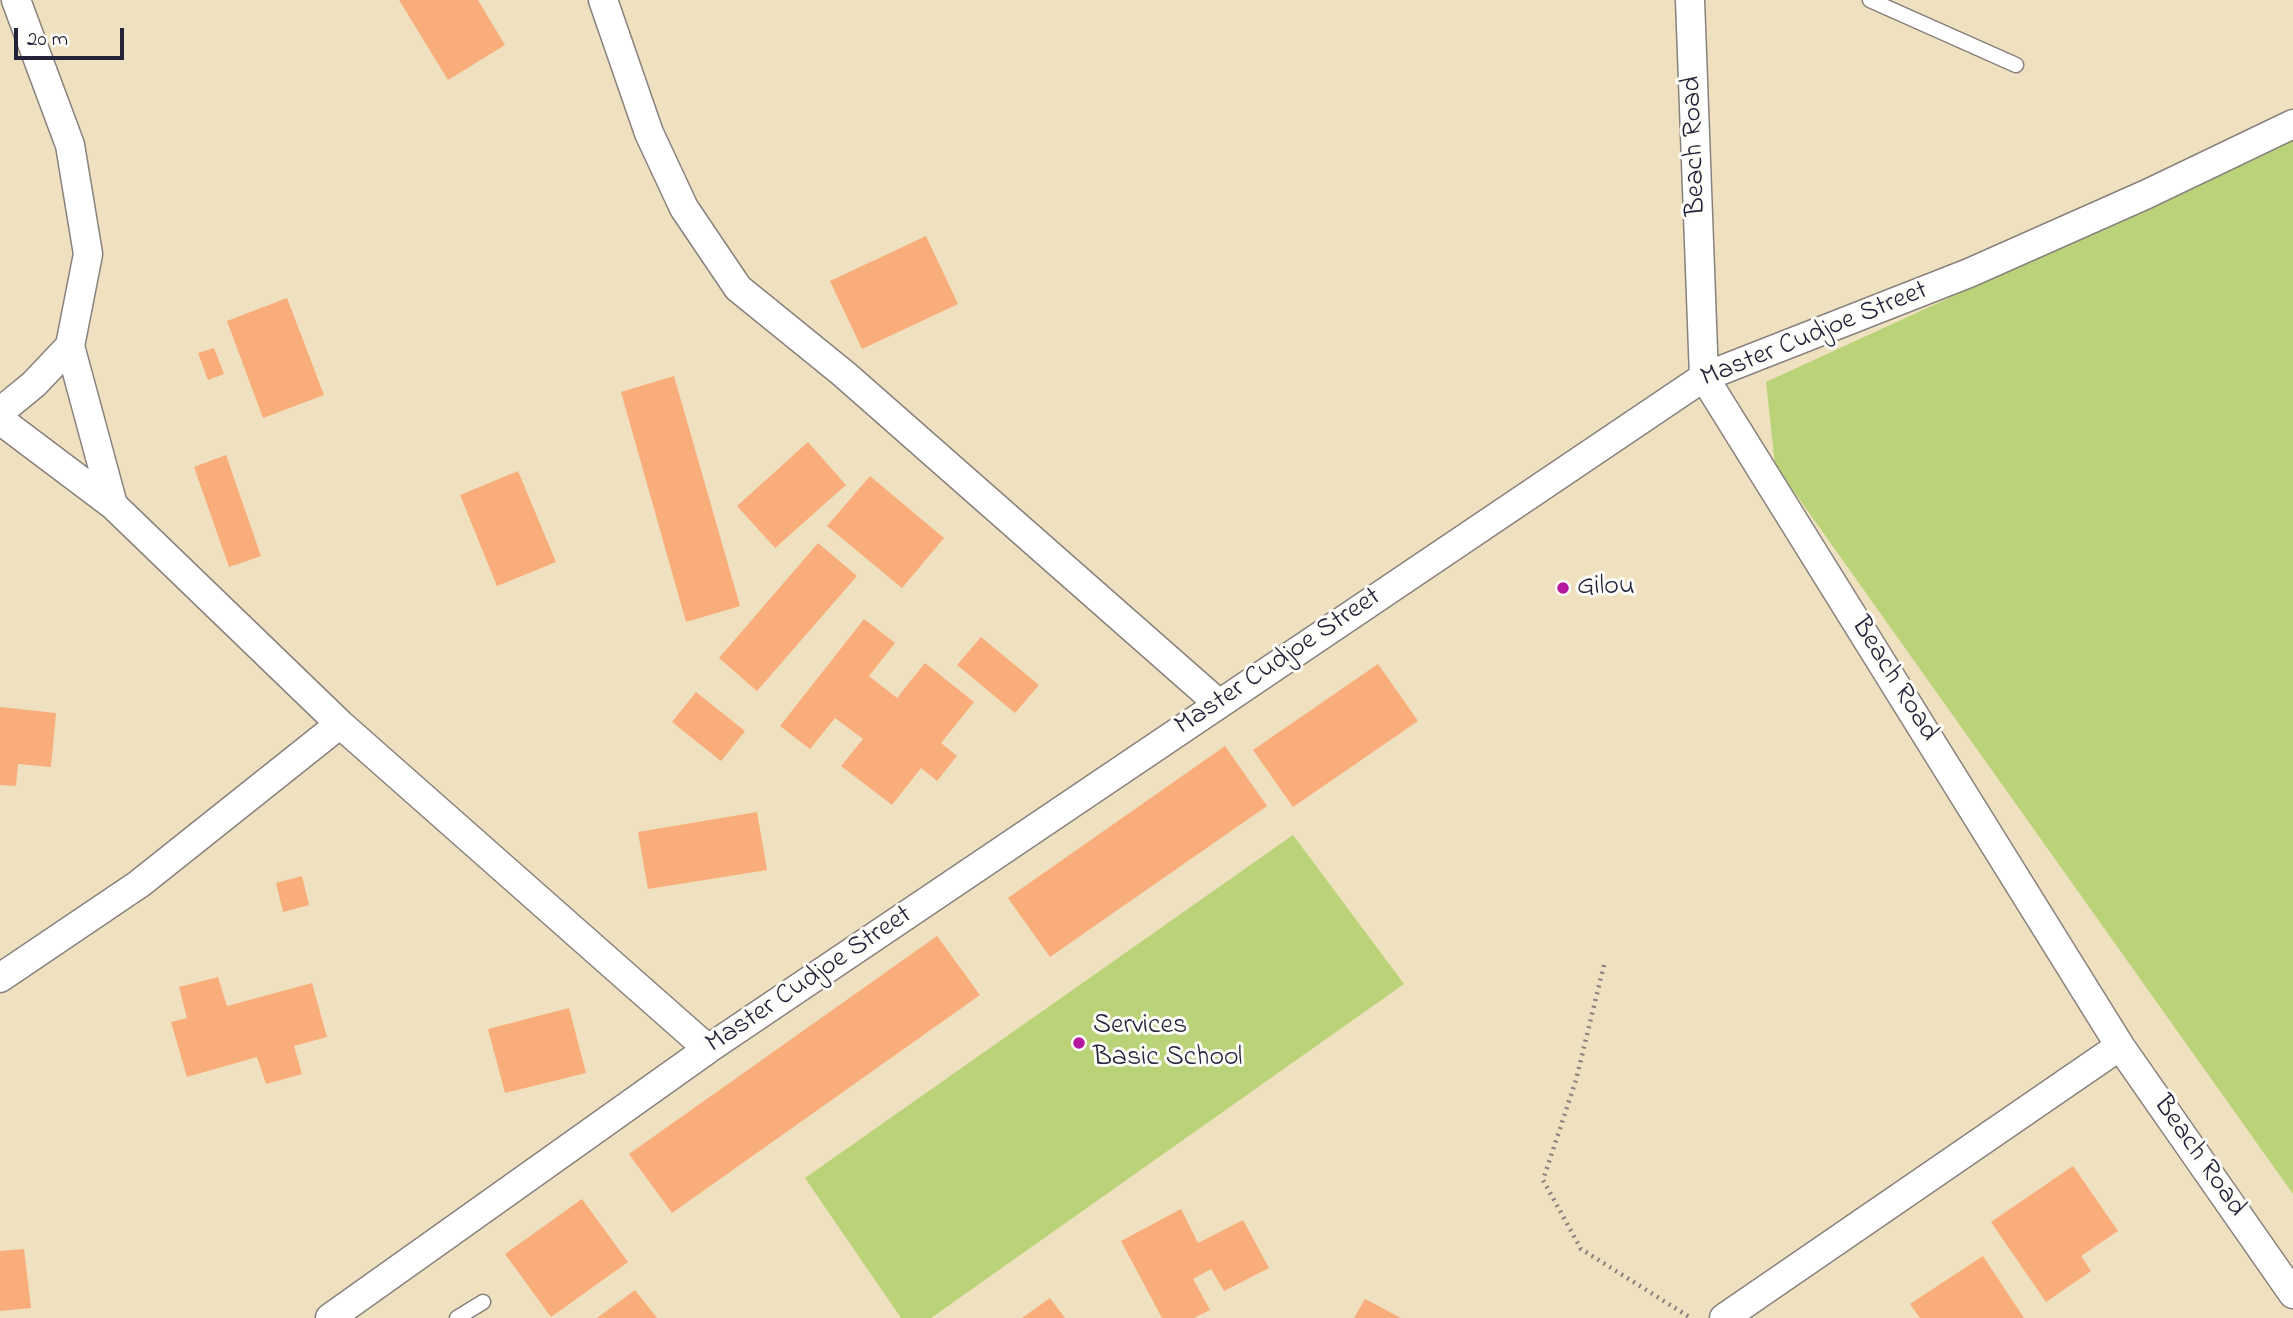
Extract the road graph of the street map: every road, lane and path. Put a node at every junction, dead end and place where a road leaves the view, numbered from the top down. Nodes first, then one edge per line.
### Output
1 (16, 0) edge
2 (603, 0) edge
3 (1690, 0) edge
4 (1870, 0) edge
5 (2016, 65) dead end
6 (2293, 124) edge
7 (70, 346) junction
8 (1704, 377) junction
9 (0, 412) edge
10 (0, 420) edge
11 (113, 505) junction
12 (1219, 704) junction
13 (340, 724) junction
14 (1604, 965) dead end
15 (0, 978) edge
16 (2120, 1046) junction
17 (708, 1049) junction
18 (2293, 1294) edge
19 (483, 1303) dead end
20 (330, 1318) edge
21 (457, 1318) edge
22 (1691, 1318) edge
23 (1724, 1318) edge

1 - 7 street
2 - 12 street
3 - 8 street, Beach Road
4 - 5 lane
6 - 8 street, Master Cudjoe Street
7 - 9 street
7 - 11 street
8 - 12 street, Master Cudjoe Street
8 - 16 street, Beach Road
10 - 11 street
11 - 13 street
12 - 17 street, Master Cudjoe Street
13 - 15 street
13 - 17 street
14 - 22 path
16 - 18 street, Beach Road
16 - 23 street
17 - 20 street, Master Cudjoe Street
19 - 21 lane

